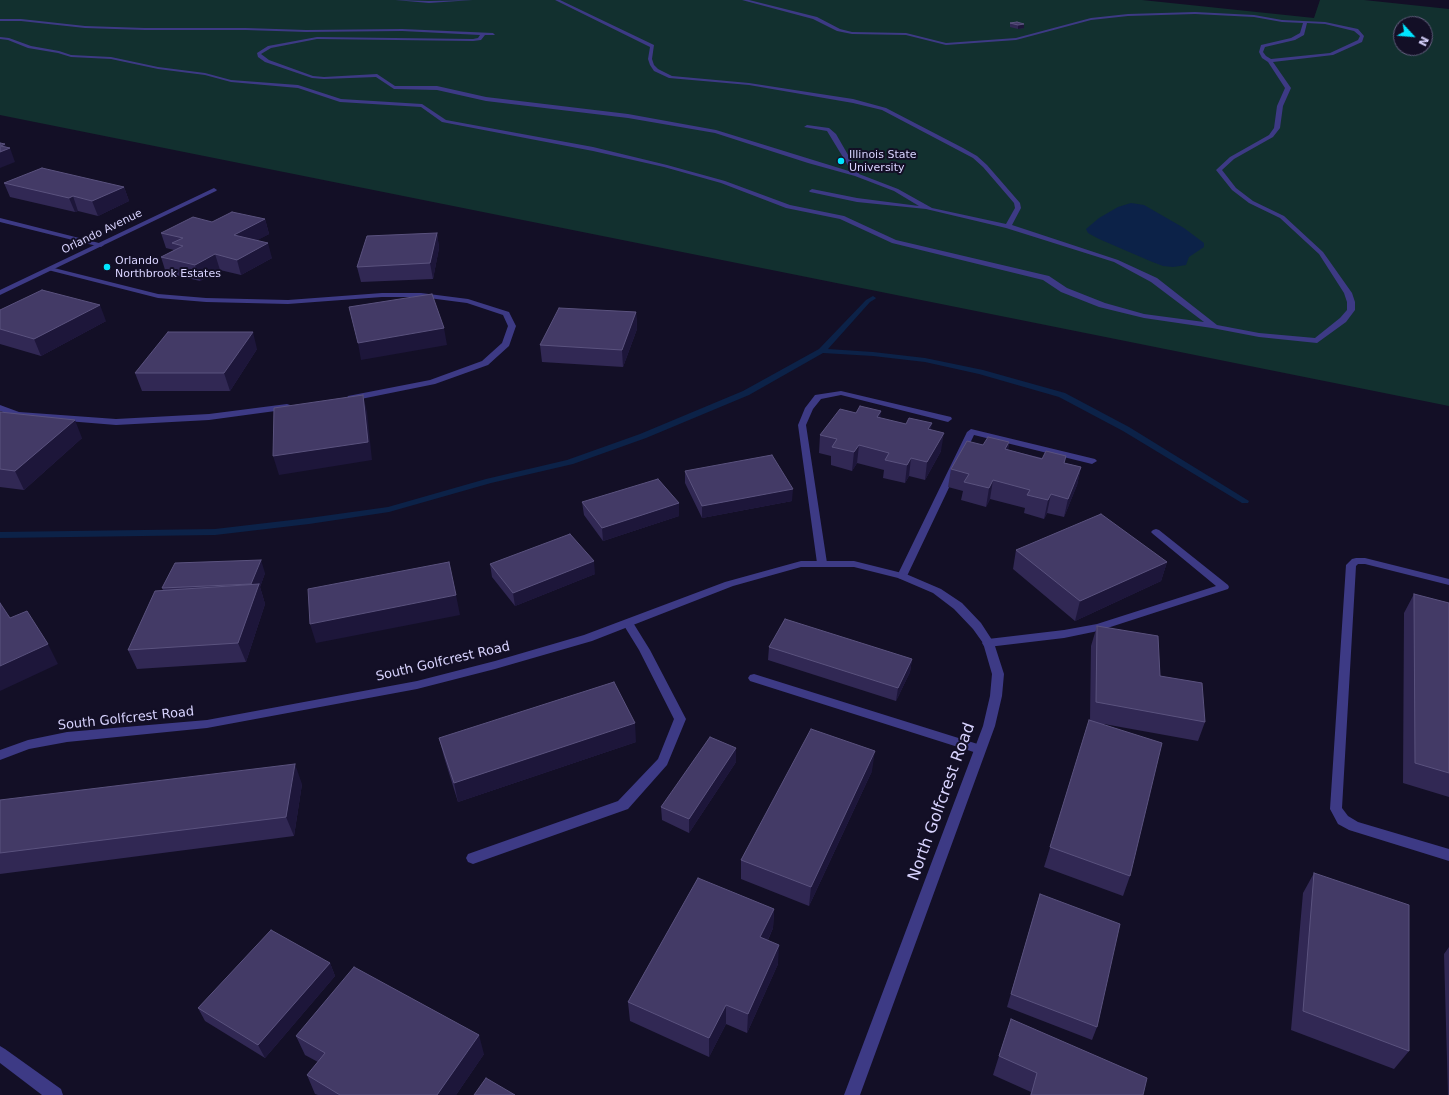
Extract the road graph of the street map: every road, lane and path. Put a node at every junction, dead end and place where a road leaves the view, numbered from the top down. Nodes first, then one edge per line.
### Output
1 (397, 0) edge
2 (472, 0) edge
3 (557, 0) edge
4 (744, 0) edge
5 (0, 20) edge
6 (1282, 21) junction
7 (484, 33) junction
8 (493, 34) dead end
9 (0, 38) edge
10 (1270, 62) junction
11 (807, 127) dead end
12 (856, 175) junction
13 (214, 190) dead end
14 (812, 191) dead end
15 (930, 209) junction
16 (0, 220) edge
17 (1008, 226) junction
18 (101, 245) junction
19 (50, 269) junction
20 (0, 293) edge
21 (1215, 327) junction
22 (340, 400) edge
23 (296, 406) edge
24 (0, 408) edge
25 (948, 419) dead end
26 (1092, 461) dead end
27 (1156, 532) dead end
28 (822, 563) junction
29 (882, 570) joint
30 (902, 576) junction
31 (1449, 582) edge
32 (628, 624) junction
33 (988, 643) junction
34 (754, 678) dead end
35 (980, 749) junction
36 (0, 755) edge
37 (1449, 855) edge
38 (473, 858) dead end
39 (0, 1054) edge
40 (55, 1095) edge
41 (852, 1095) edge

1 - 2 street
3 - 17 street
4 - 6 street
5 - 7 street
6 - 10 street
6 - 10 street
7 - 8 street
7 - 12 street
9 - 21 street
10 - 21 street
11 - 12 street
12 - 15 street
13 - 18 street, Orlando Avenue
14 - 15 street
15 - 17 street
16 - 18 street
17 - 21 street
18 - 19 street, Orlando Avenue
19 - 20 street, Orlando Avenue
19 - 22 street
23 - 24 street
25 - 28 street
26 - 30 street
27 - 33 street
28 - 29 street, South Golfcrest Road
28 - 32 street, South Golfcrest Road
29 - 30 street, North Golfcrest Road
30 - 33 street, North Golfcrest Road
31 - 37 street
32 - 36 street, South Golfcrest Road
32 - 38 street
33 - 35 street, North Golfcrest Road
34 - 35 street
35 - 41 street, North Golfcrest Road
39 - 40 street

